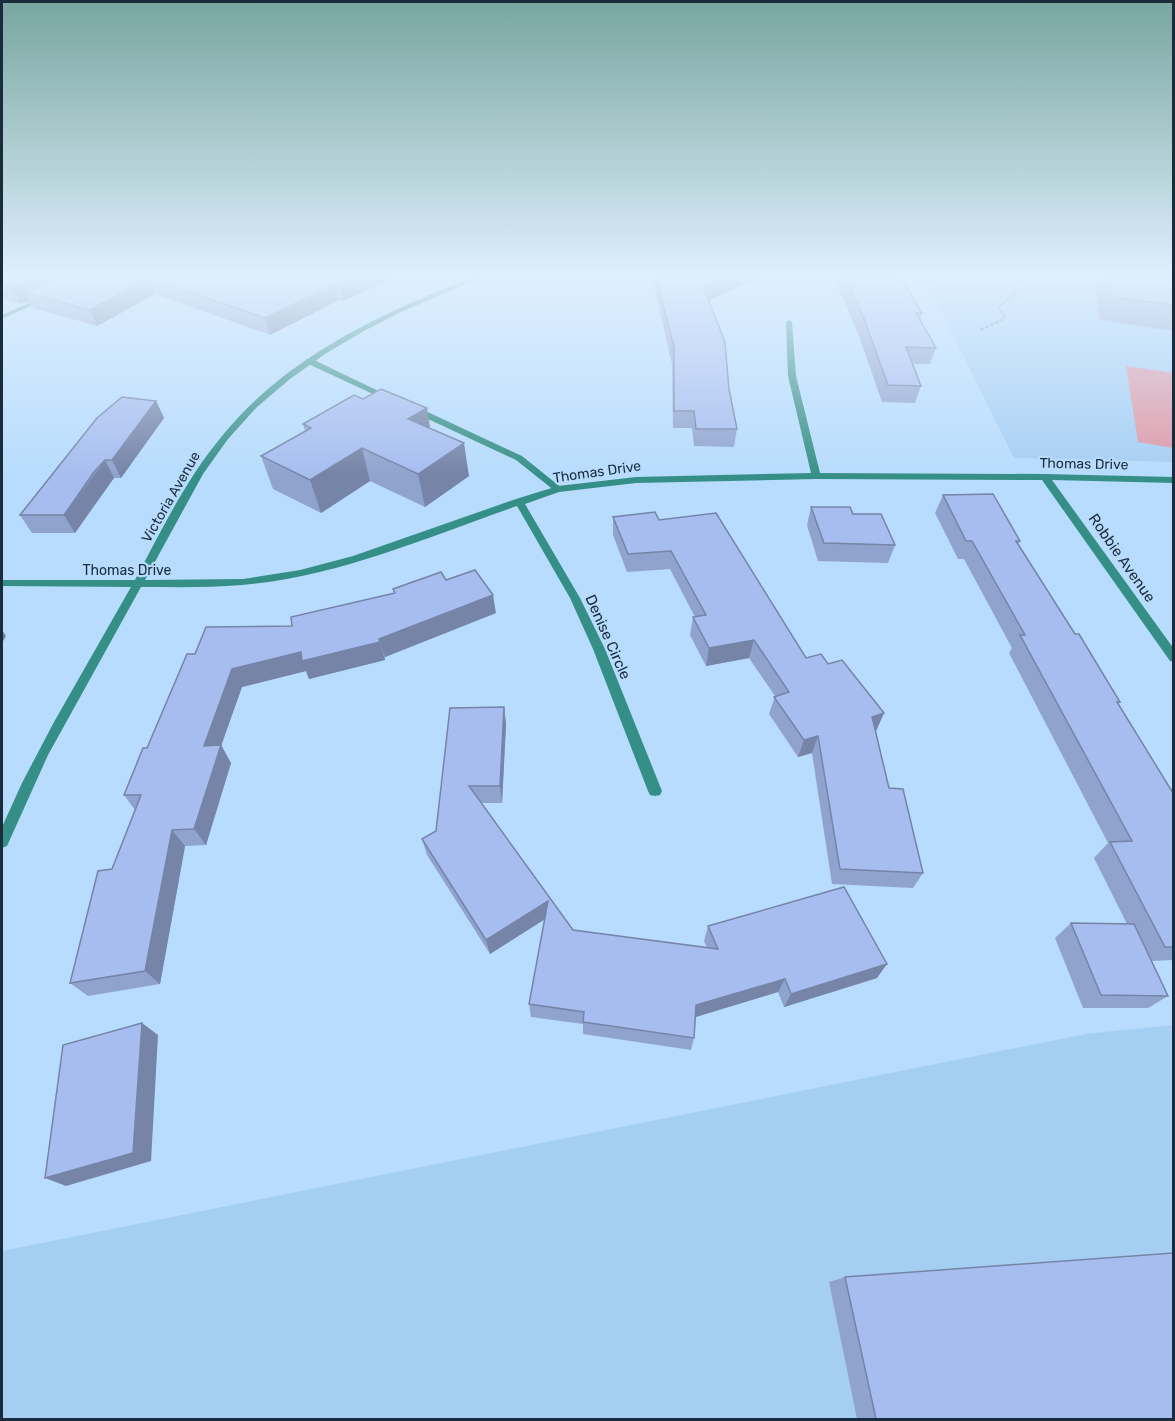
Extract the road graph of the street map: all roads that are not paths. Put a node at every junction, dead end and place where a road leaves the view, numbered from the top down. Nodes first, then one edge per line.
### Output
1 (340, 343) edge
2 (790, 343) edge
3 (309, 361) junction
4 (393, 400) edge
5 (404, 405) edge
6 (816, 476) junction
7 (1045, 477) junction
8 (1173, 480) edge
9 (558, 489) junction
10 (519, 501) junction
11 (2, 583) edge
12 (139, 584) junction
13 (1173, 658) edge
14 (656, 791) dead end
15 (2, 842) edge

1 - 3 street, Victoria Avenue
2 - 6 street
3 - 4 street
3 - 12 street, Victoria Avenue
5 - 9 street
6 - 7 street, Thomas Drive
6 - 9 street, Thomas Drive
7 - 8 street, Thomas Drive
7 - 13 street, Robbie Avenue
9 - 10 street, Thomas Drive
10 - 12 street, Thomas Drive
10 - 14 street, Denise Circle
11 - 12 street, Thomas Drive
12 - 15 street, Victoria Avenue

